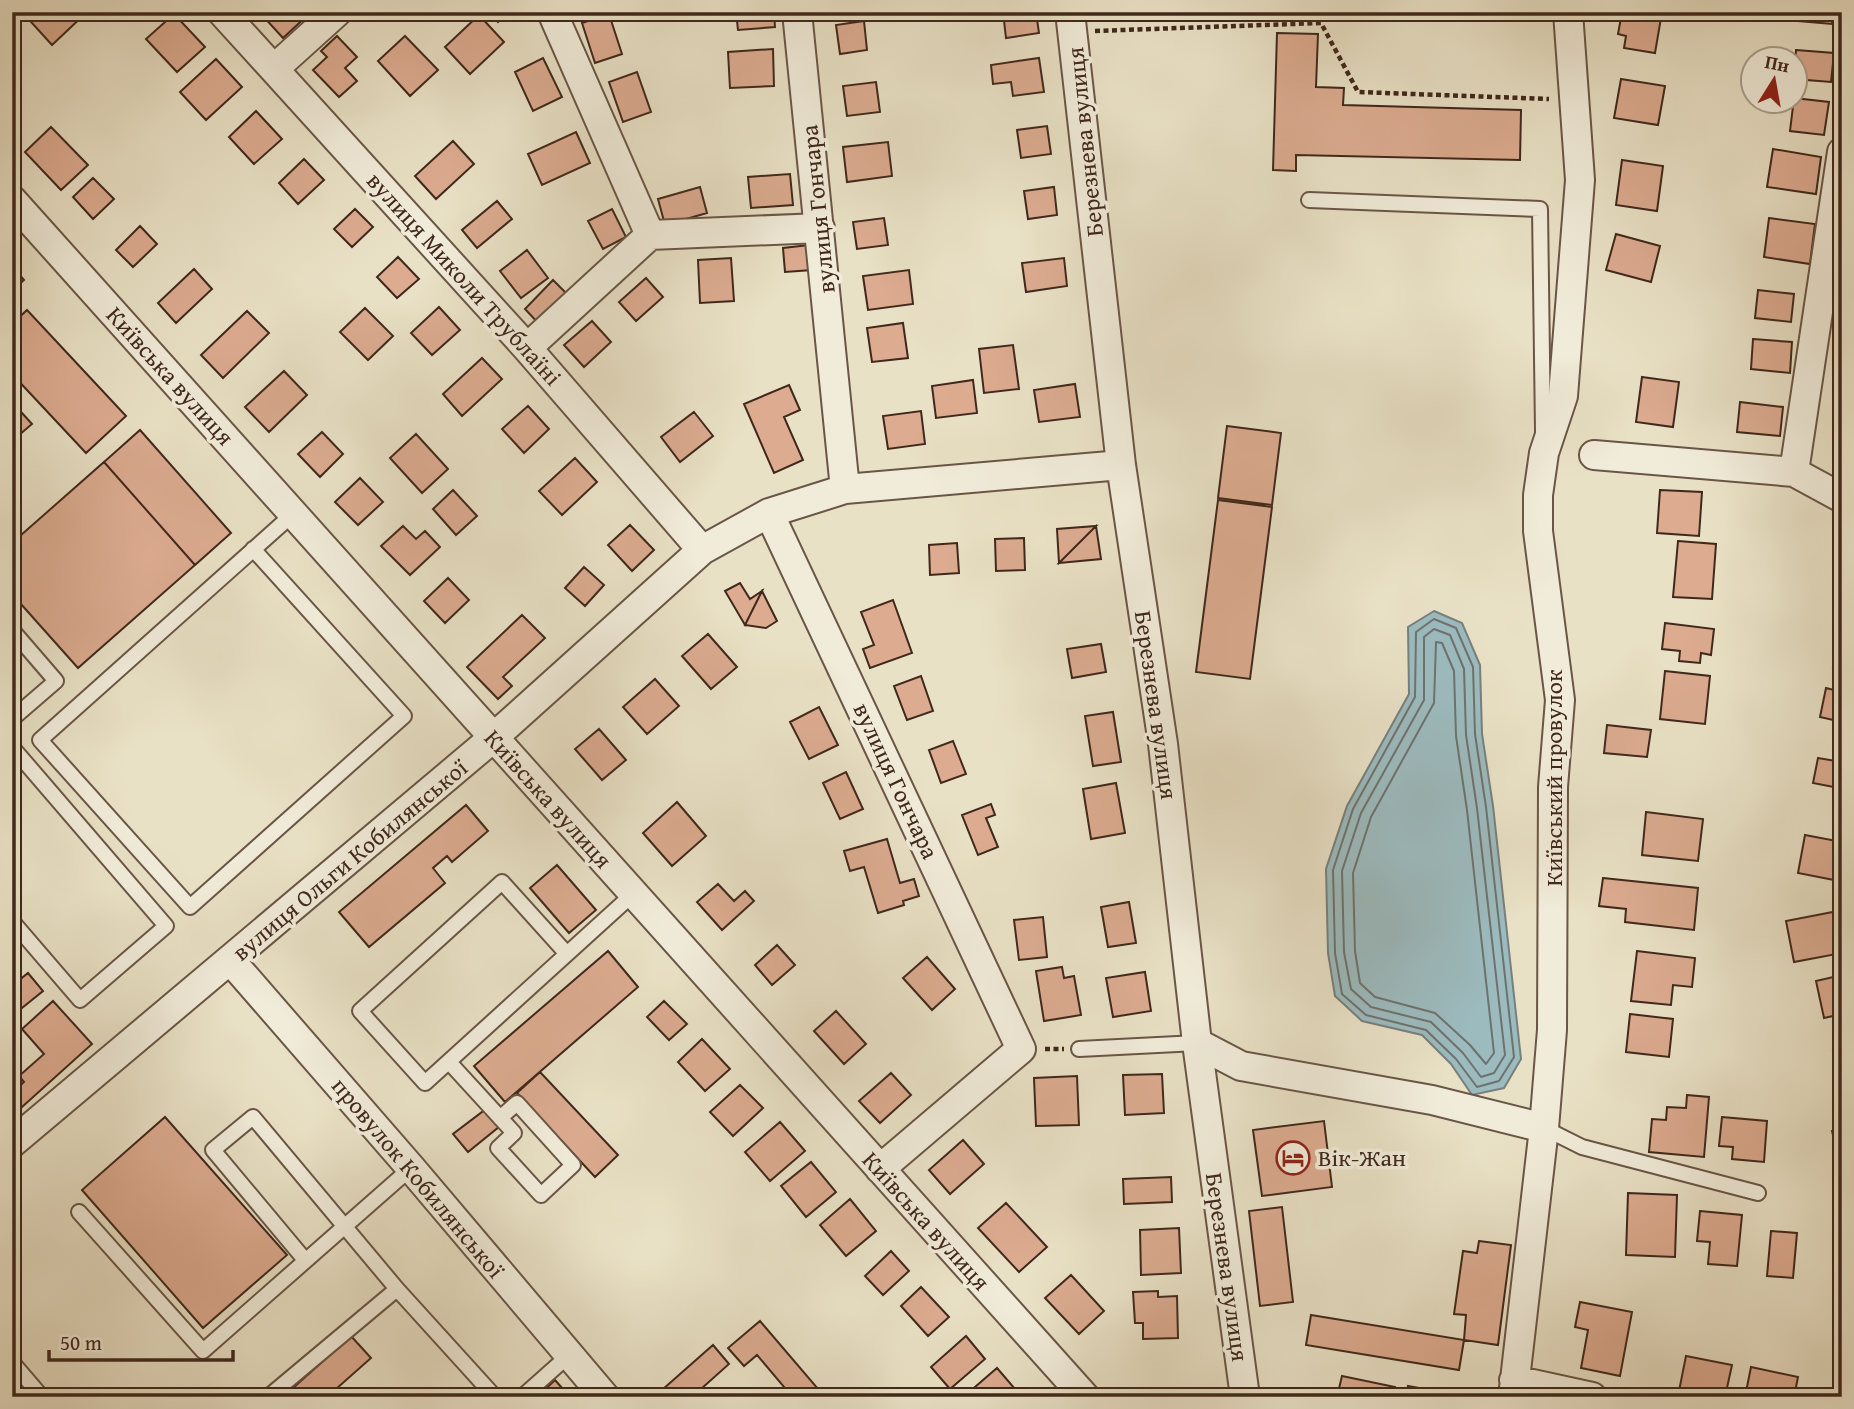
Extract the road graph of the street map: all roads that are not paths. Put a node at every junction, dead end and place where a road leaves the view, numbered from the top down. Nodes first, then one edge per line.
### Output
1 (222, 12) edge
2 (337, 12) edge
3 (552, 12) edge
4 (797, 12) edge
5 (1568, 12) edge
6 (1071, 22) edge
7 (275, 68) junction
8 (1842, 152) edge
9 (12, 200) edge
10 (1309, 200) dead end
11 (820, 228) junction
12 (650, 235) junction
13 (527, 348) junction
14 (1544, 453) junction
15 (1594, 455) dead end
16 (1121, 466) junction
17 (1794, 472) junction
18 (845, 489) junction
19 (1842, 498) edge
20 (769, 513) junction
21 (293, 514) junction
22 (253, 549) junction
23 (702, 550) junction
24 (12, 630) edge
25 (12, 719) edge
26 (493, 738) junction
27 (12, 747) edge
28 (633, 894) junction
29 (12, 921) edge
30 (567, 954) junction
31 (230, 961) junction
32 (1197, 1043) junction
33 (1079, 1049) road end
34 (449, 1062) junction
35 (500, 1118) junction
36 (1544, 1128) junction
37 (12, 1143) edge
38 (411, 1168) junction
39 (880, 1169) junction
40 (1758, 1193) dead end
41 (79, 1212) dead end
42 (344, 1226) junction
43 (305, 1260) junction
44 (397, 1289) junction
45 (568, 1356) junction
46 (12, 1362) edge
47 (1514, 1389) edge
48 (43, 1397) edge
49 (268, 1397) edge
50 (495, 1397) edge
51 (522, 1397) edge
52 (604, 1397) edge
53 (1084, 1397) edge
54 (1245, 1397) edge
55 (1592, 1397) edge

1 - 7 street, вулиця Миколи Трублаїні
2 - 7 street
3 - 12 street
4 - 11 street, вулиця Гончара
5 - 14 street, Київський провулок
6 - 16 street, Березнева вулиця
7 - 13 street, вулиця Миколи Трублаїні
8 - 17 street
9 - 21 street, Київська вулиця
10 - 14 lane
11 - 12 street
11 - 18 street, вулиця Гончара
12 - 13 street
13 - 23 street, вулиця Миколи Трублаїні
14 - 36 street, Київський провулок
15 - 17 street
16 - 18 street, вулиця Ольги Кобилянської
16 - 32 street, Березнева вулиця
17 - 19 street
18 - 20 street, вулиця Ольги Кобилянської
20 - 23 street, вулиця Ольги Кобилянської
20 - 39 street, вулиця Гончара
21 - 22 lane
21 - 26 street, Київська вулиця
22 - 22 lane
23 - 26 street, вулиця Ольги Кобилянської
24 - 25 lane
26 - 28 street, Київська вулиця
26 - 31 street, вулиця Ольги Кобилянської
27 - 29 lane
28 - 30 lane
28 - 39 street, Київська вулиця
30 - 34 lane
30 - 34 lane
31 - 37 street, вулиця Ольги Кобилянської
31 - 38 street, провулок Кобилянської
32 - 33 lane
32 - 36 street
32 - 54 street, Березнева вулиця
34 - 35 lane
35 - 35 lane
36 - 40 lane
36 - 47 street, Київський провулок
38 - 42 lane
38 - 45 street, провулок Кобилянської
39 - 53 street, Київська вулиця
41 - 43 lane
42 - 43 lane
42 - 43 lane
42 - 44 lane
44 - 49 lane
44 - 50 lane
45 - 51 lane
45 - 52 street, провулок Кобилянської
46 - 48 lane
47 - 55 street, Київський провулок

